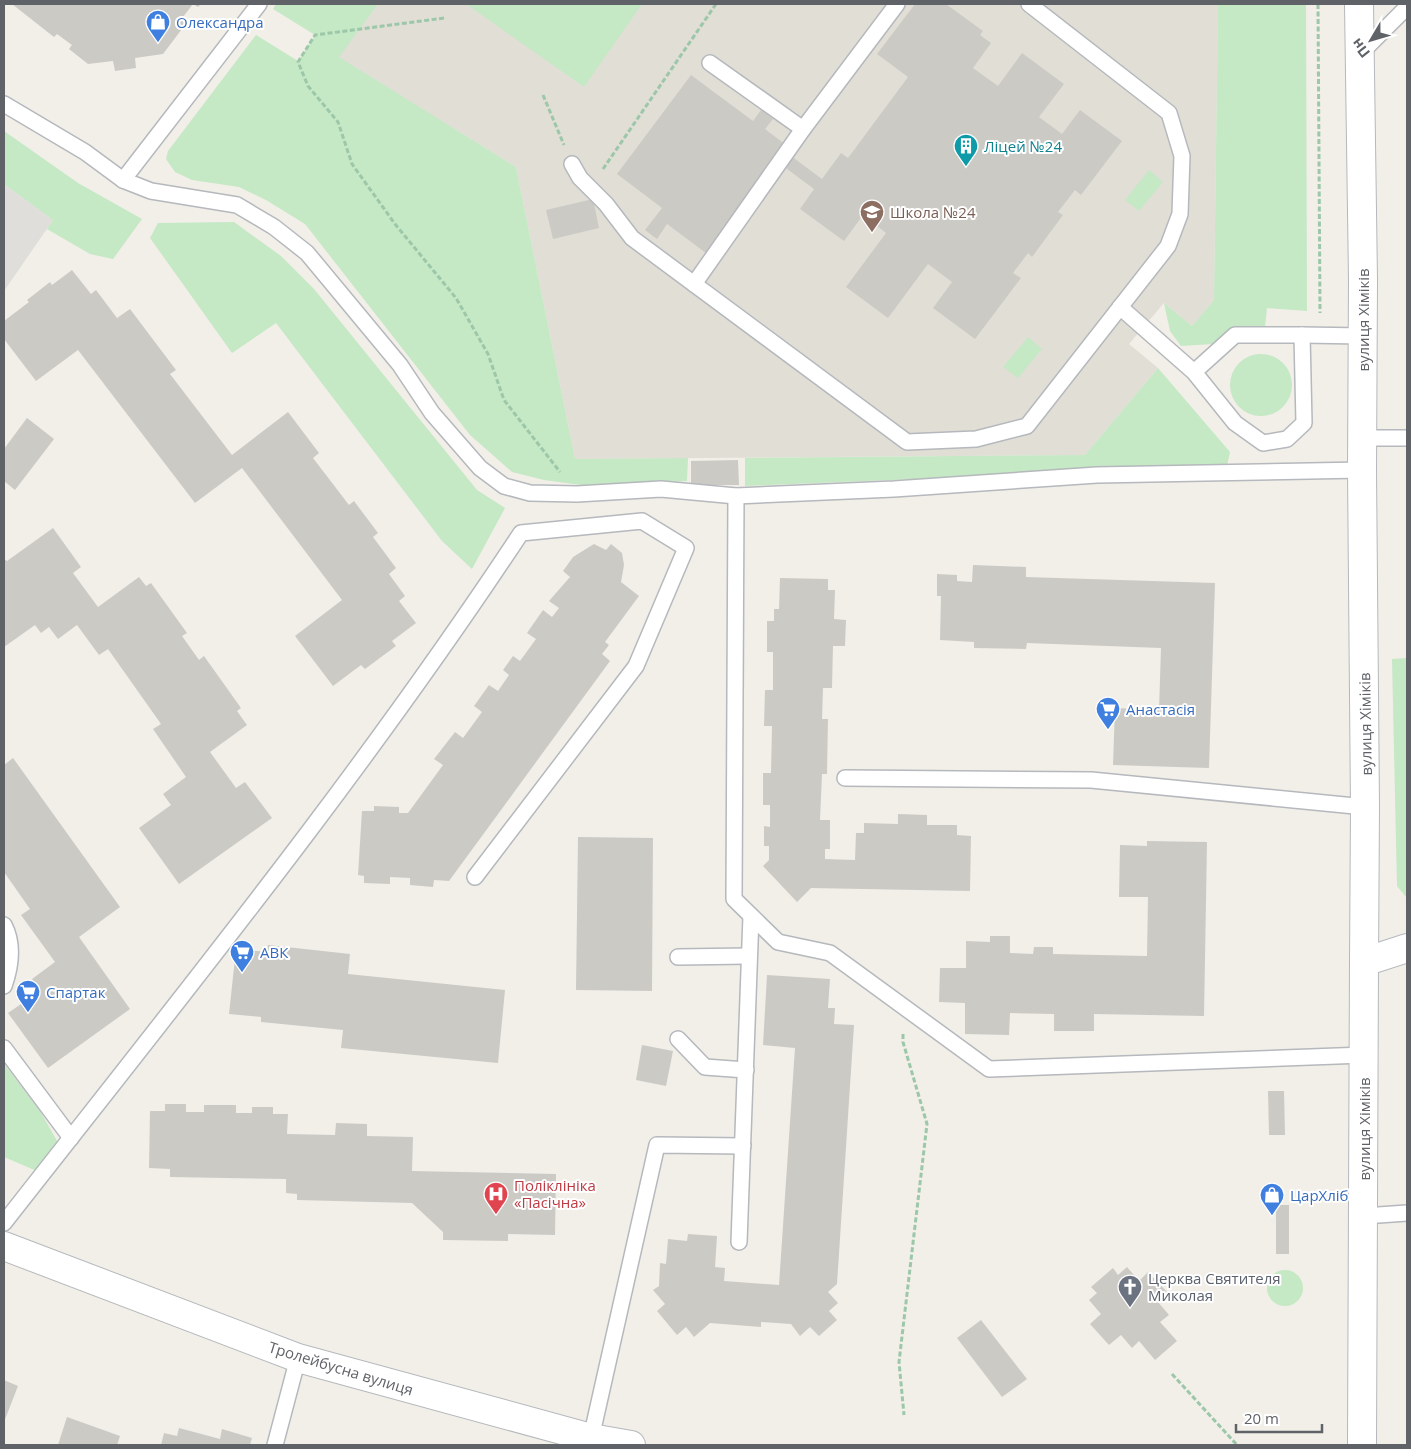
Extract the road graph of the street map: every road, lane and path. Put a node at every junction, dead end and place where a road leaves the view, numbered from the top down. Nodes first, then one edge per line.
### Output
1 (259, 4) edge
2 (716, 4) edge
3 (897, 4) edge
4 (1029, 4) edge
5 (1318, 4) edge
6 (1358, 4) edge
7 (1407, 7) edge
8 (444, 18) dead end
9 (1359, 55) junction
10 (710, 63) dead end
11 (543, 94) dead end
12 (4, 104) edge
13 (803, 129) junction
14 (572, 164) joint
15 (123, 180) junction
16 (590, 188) junction
17 (694, 284) junction
18 (1120, 307) junction
19 (1320, 317) dead end
20 (1302, 335) junction
21 (1363, 336) junction
22 (1194, 372) junction
23 (1362, 438) junction
24 (1407, 438) edge
25 (1362, 470) junction
26 (577, 494) junction
27 (736, 496) junction
28 (846, 778) dead end
29 (1366, 806) junction
30 (475, 877) dead end
31 (751, 916) junction
32 (4, 925) edge
33 (1407, 948) edge
34 (749, 956) junction
35 (678, 957) dead end
36 (1364, 962) junction
37 (4, 986) edge
38 (904, 1007) junction
39 (678, 1039) dead end
40 (4, 1048) edge
41 (1364, 1056) junction
42 (746, 1070) junction
43 (71, 1138) junction
44 (743, 1146) junction
45 (1407, 1213) edge
46 (1364, 1216) junction
47 (4, 1224) edge
48 (740, 1242) dead end
49 (4, 1246) edge
50 (298, 1358) junction
51 (1172, 1374) dead end
52 (904, 1416) dead end
53 (591, 1438) junction
54 (275, 1445) edge
55 (630, 1445) edge
56 (1237, 1445) edge
57 (1362, 1445) edge

1 - 15 lane
2 - 16 path
3 - 13 lane
4 - 18 lane
5 - 19 path
6 - 9 street, вулиця Хіміків
7 - 9 lane
8 - 26 path
9 - 21 street, вулиця Хіміків
10 - 13 lane
11 - 14 path
12 - 15 lane
13 - 17 lane
14 - 16 lane
15 - 26 lane
16 - 17 lane
17 - 18 lane
18 - 22 lane
20 - 21 lane
20 - 22 lane
20 - 22 lane
21 - 23 street, вулиця Хіміків
23 - 24 lane
23 - 25 street, вулиця Хіміків
25 - 27 lane
25 - 29 street, вулиця Хіміків
26 - 27 lane
27 - 31 lane
28 - 29 lane
29 - 36 street, вулиця Хіміків
30 - 43 lane
31 - 34 lane
31 - 38 lane
32 - 37 lane
33 - 36 street
34 - 35 lane
34 - 42 lane
36 - 41 street, вулиця Хіміків
38 - 41 lane
38 - 52 path
39 - 42 lane
40 - 43 lane
41 - 46 street, вулиця Хіміків
42 - 44 lane
43 - 47 lane
44 - 48 lane
44 - 53 lane
45 - 46 lane
46 - 57 street, вулиця Хіміків
49 - 50 street, Тролейбусна вулиця
50 - 53 street, Тролейбусна вулиця
50 - 54 lane
51 - 56 path
53 - 55 street, Тролейбусна вулиця

